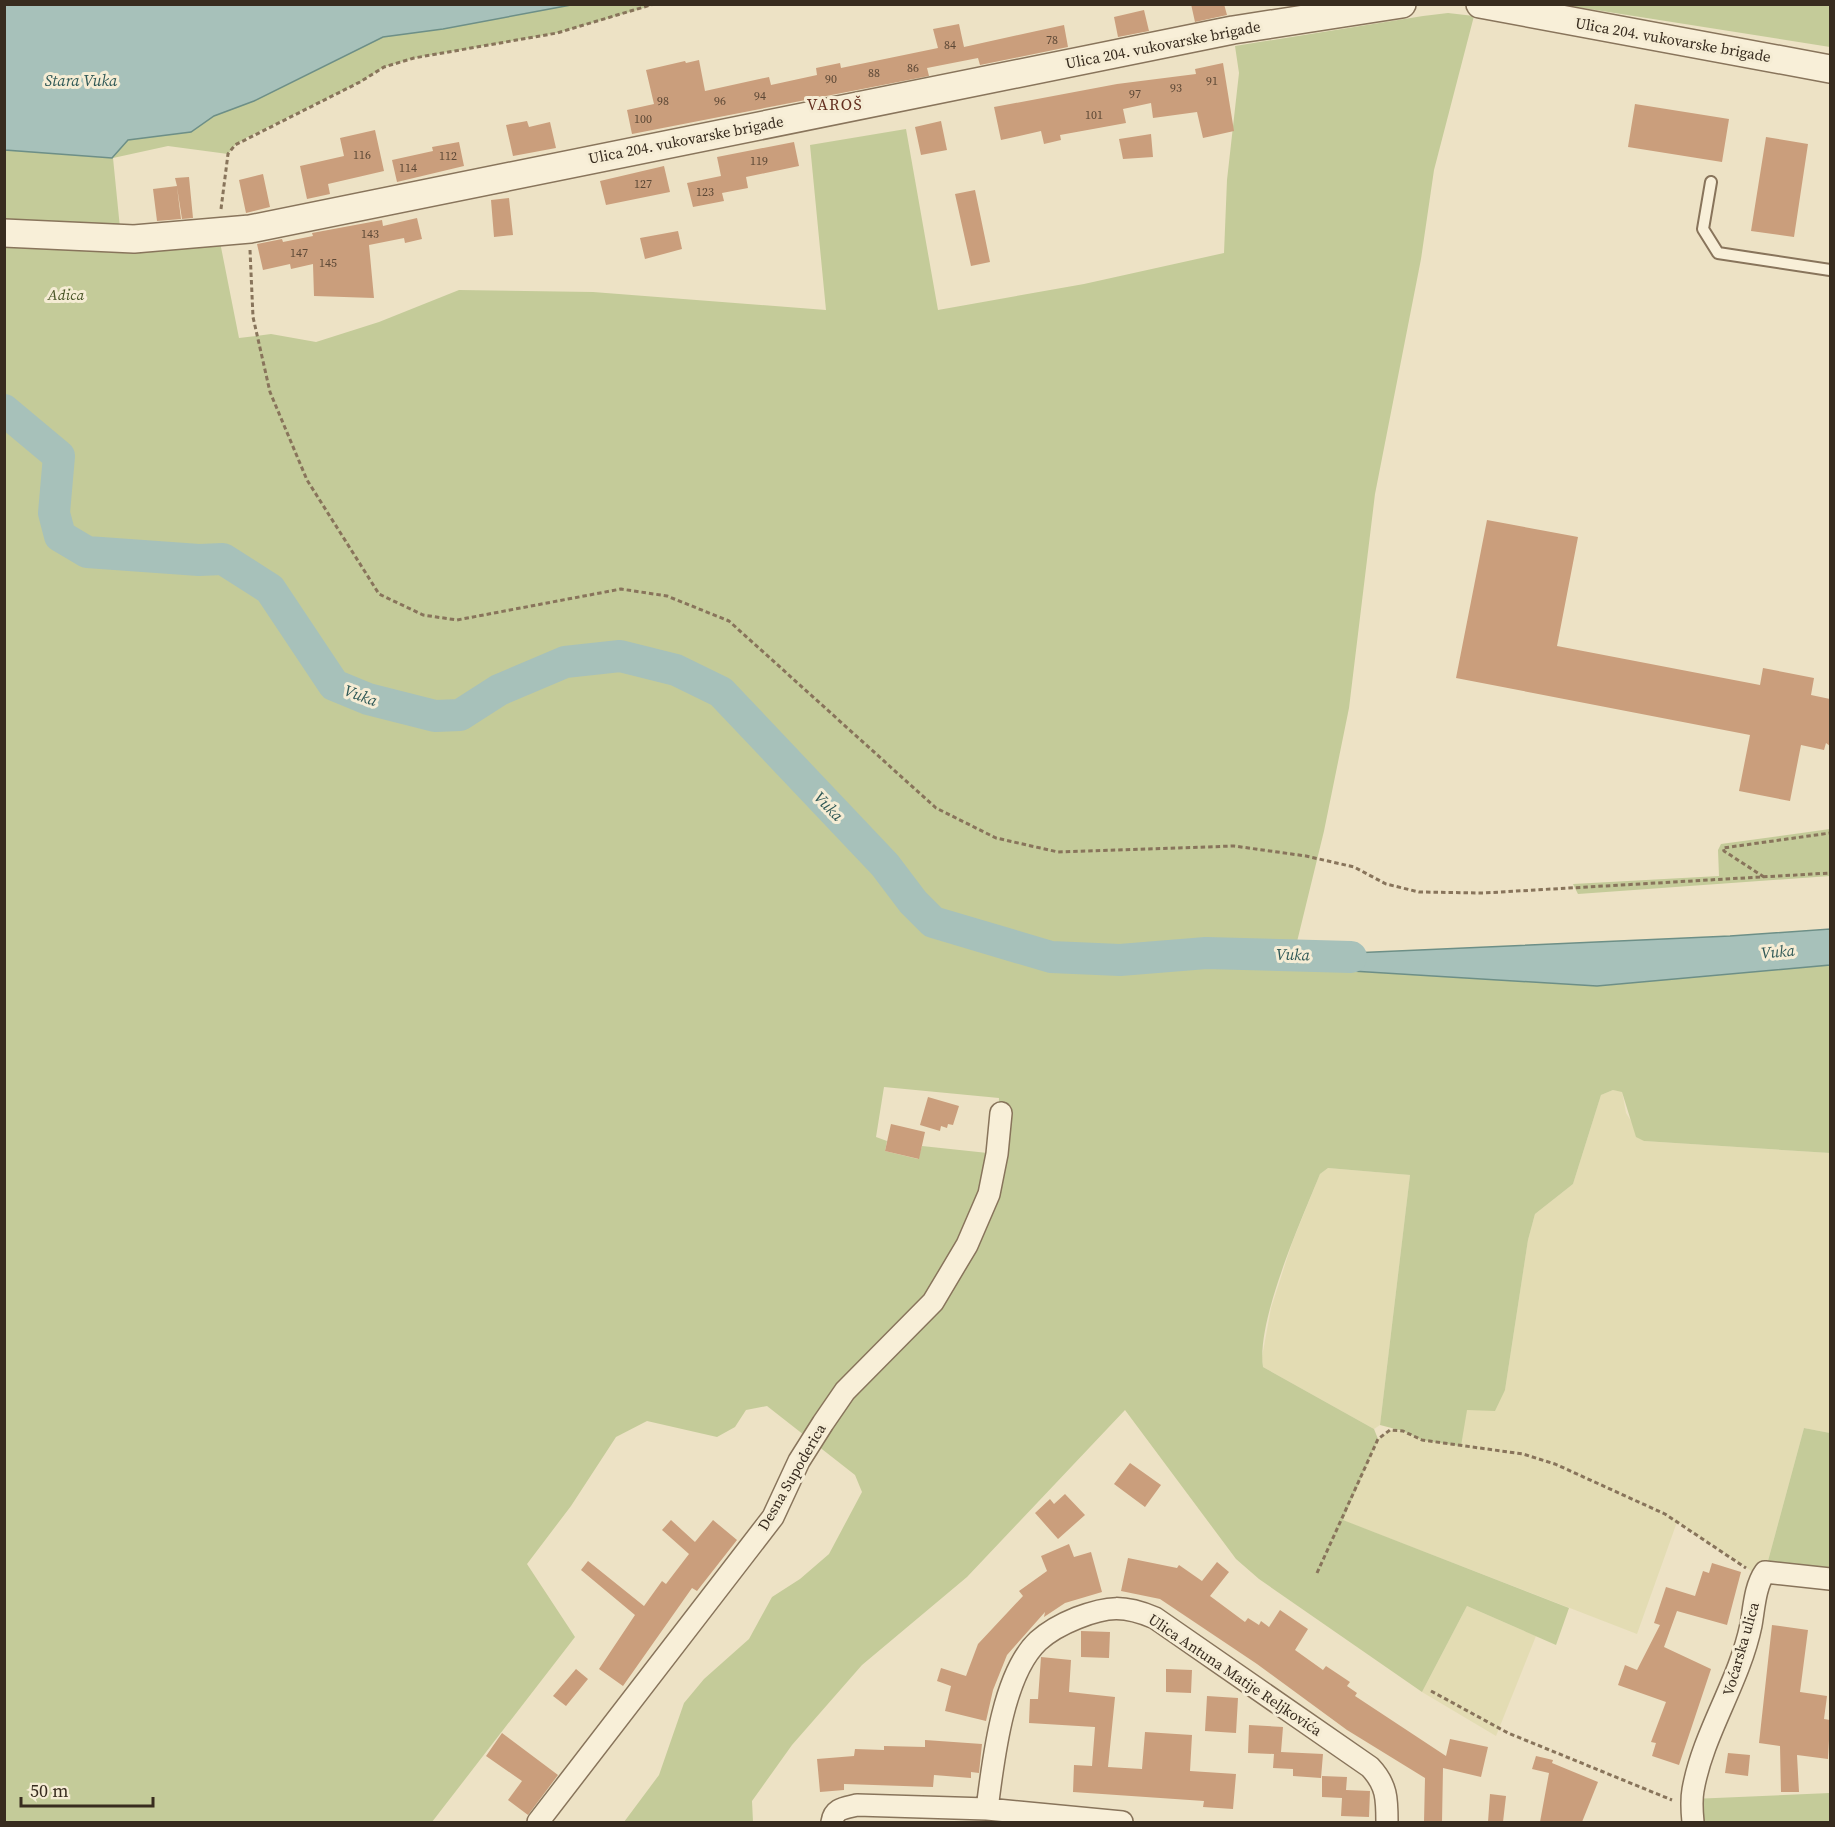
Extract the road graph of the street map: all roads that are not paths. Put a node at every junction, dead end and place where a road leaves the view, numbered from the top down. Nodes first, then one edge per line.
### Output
1 (1402, 4) edge
2 (1480, 4) edge
3 (1830, 69) edge
4 (1711, 182) dead end
5 (4, 233) edge
6 (1830, 270) edge
7 (1000, 1113) dead end
8 (1830, 1578) edge
9 (987, 1809) junction
10 (1692, 1814) edge
11 (538, 1822) edge
12 (832, 1822) edge
13 (1122, 1822) edge
14 (1387, 1822) edge

1 - 5 street, Ulica 204. vukovarske brigade
2 - 3 street, Ulica 204. vukovarske brigade
4 - 6 lane
7 - 11 street, Desna Supoderica
8 - 10 street, Voćarska ulica
9 - 12 street
9 - 13 street
9 - 14 street, Ulica Antuna Matije Reljkovića

